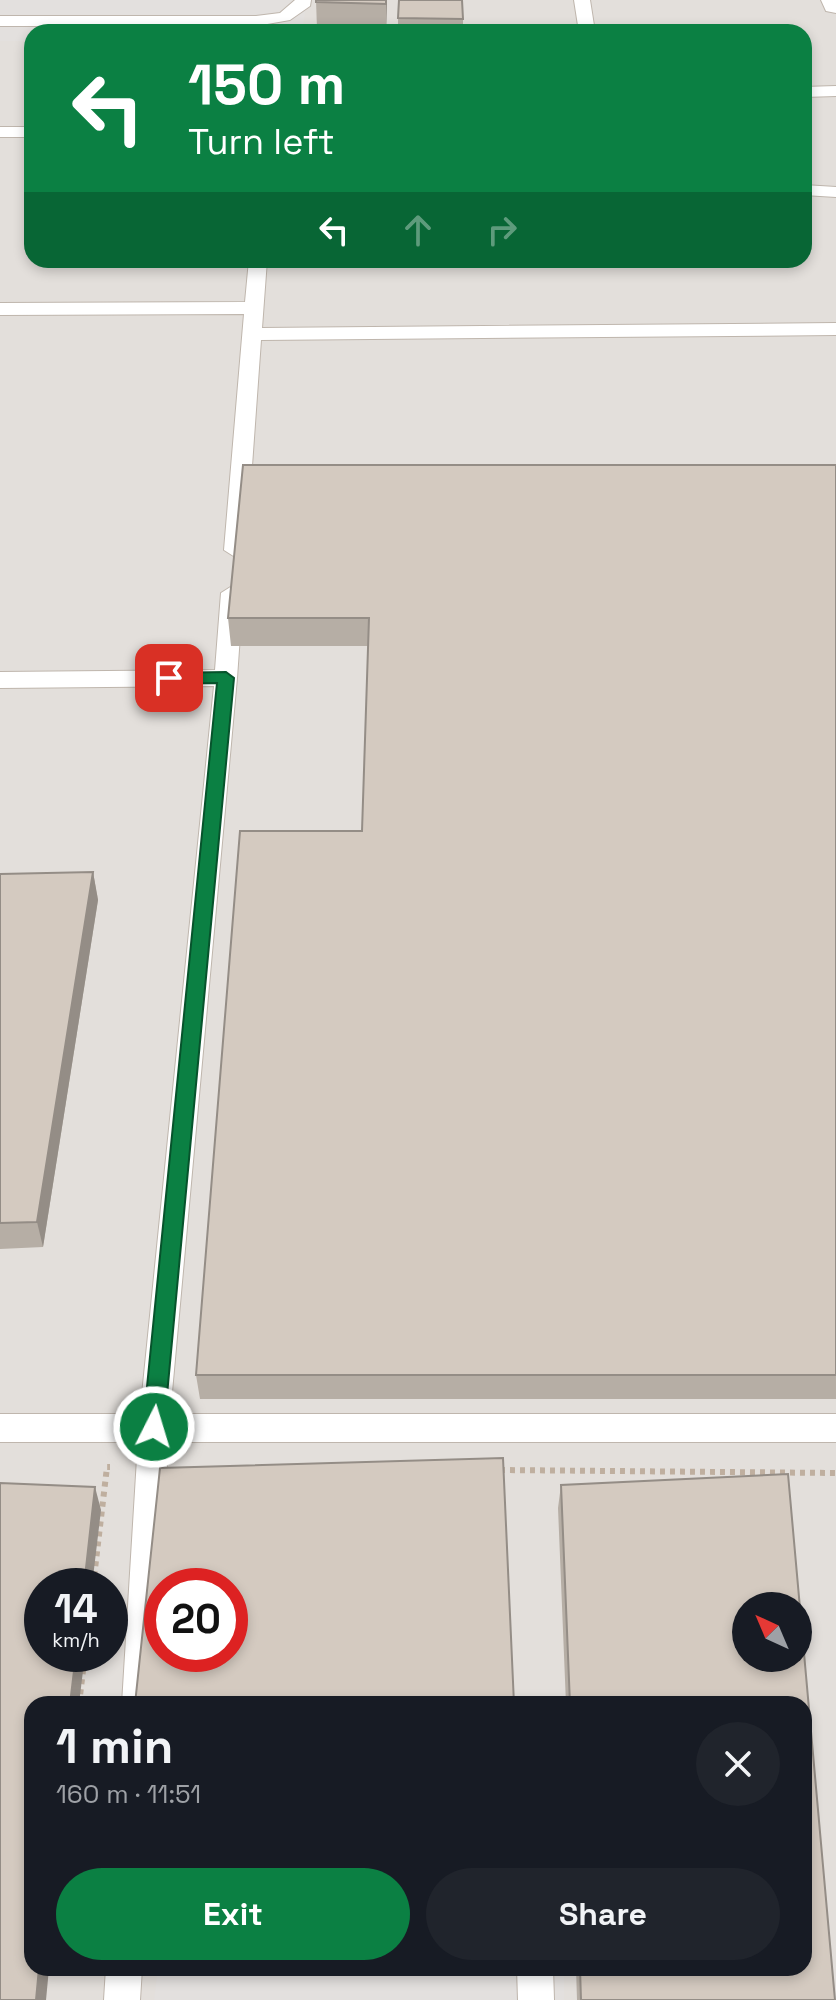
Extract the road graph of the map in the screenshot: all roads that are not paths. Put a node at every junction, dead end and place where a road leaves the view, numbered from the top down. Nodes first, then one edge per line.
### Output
1 (2, 0) edge
2 (303, 0) edge
3 (582, 0) edge
4 (0, 9) edge
5 (0, 21) edge
6 (586, 24) edge
7 (836, 91) edge
8 (812, 92) edge
9 (0, 132) edge
10 (24, 132) edge
11 (812, 190) edge
12 (836, 192) edge
13 (257, 268) edge
14 (254, 308) junction
15 (0, 309) edge
16 (836, 329) edge
17 (252, 334) junction
18 (226, 678) junction
19 (0, 680) edge
20 (154, 1427) junction
21 (0, 1428) edge
22 (836, 1428) edge
23 (139, 1696) edge
24 (124, 1976) edge
25 (535, 1976) edge
26 (122, 2000) edge
27 (536, 2000) edge

1 - 4 lane
2 - 5 lane
3 - 6 lane
7 - 8 lane
9 - 10 lane
11 - 12 lane
13 - 14 lane
14 - 15 lane
14 - 17 lane
16 - 17 lane
17 - 18 lane
18 - 19 lane
18 - 20 lane
20 - 21 lane
20 - 22 lane
20 - 23 lane
24 - 26 lane
25 - 27 lane

